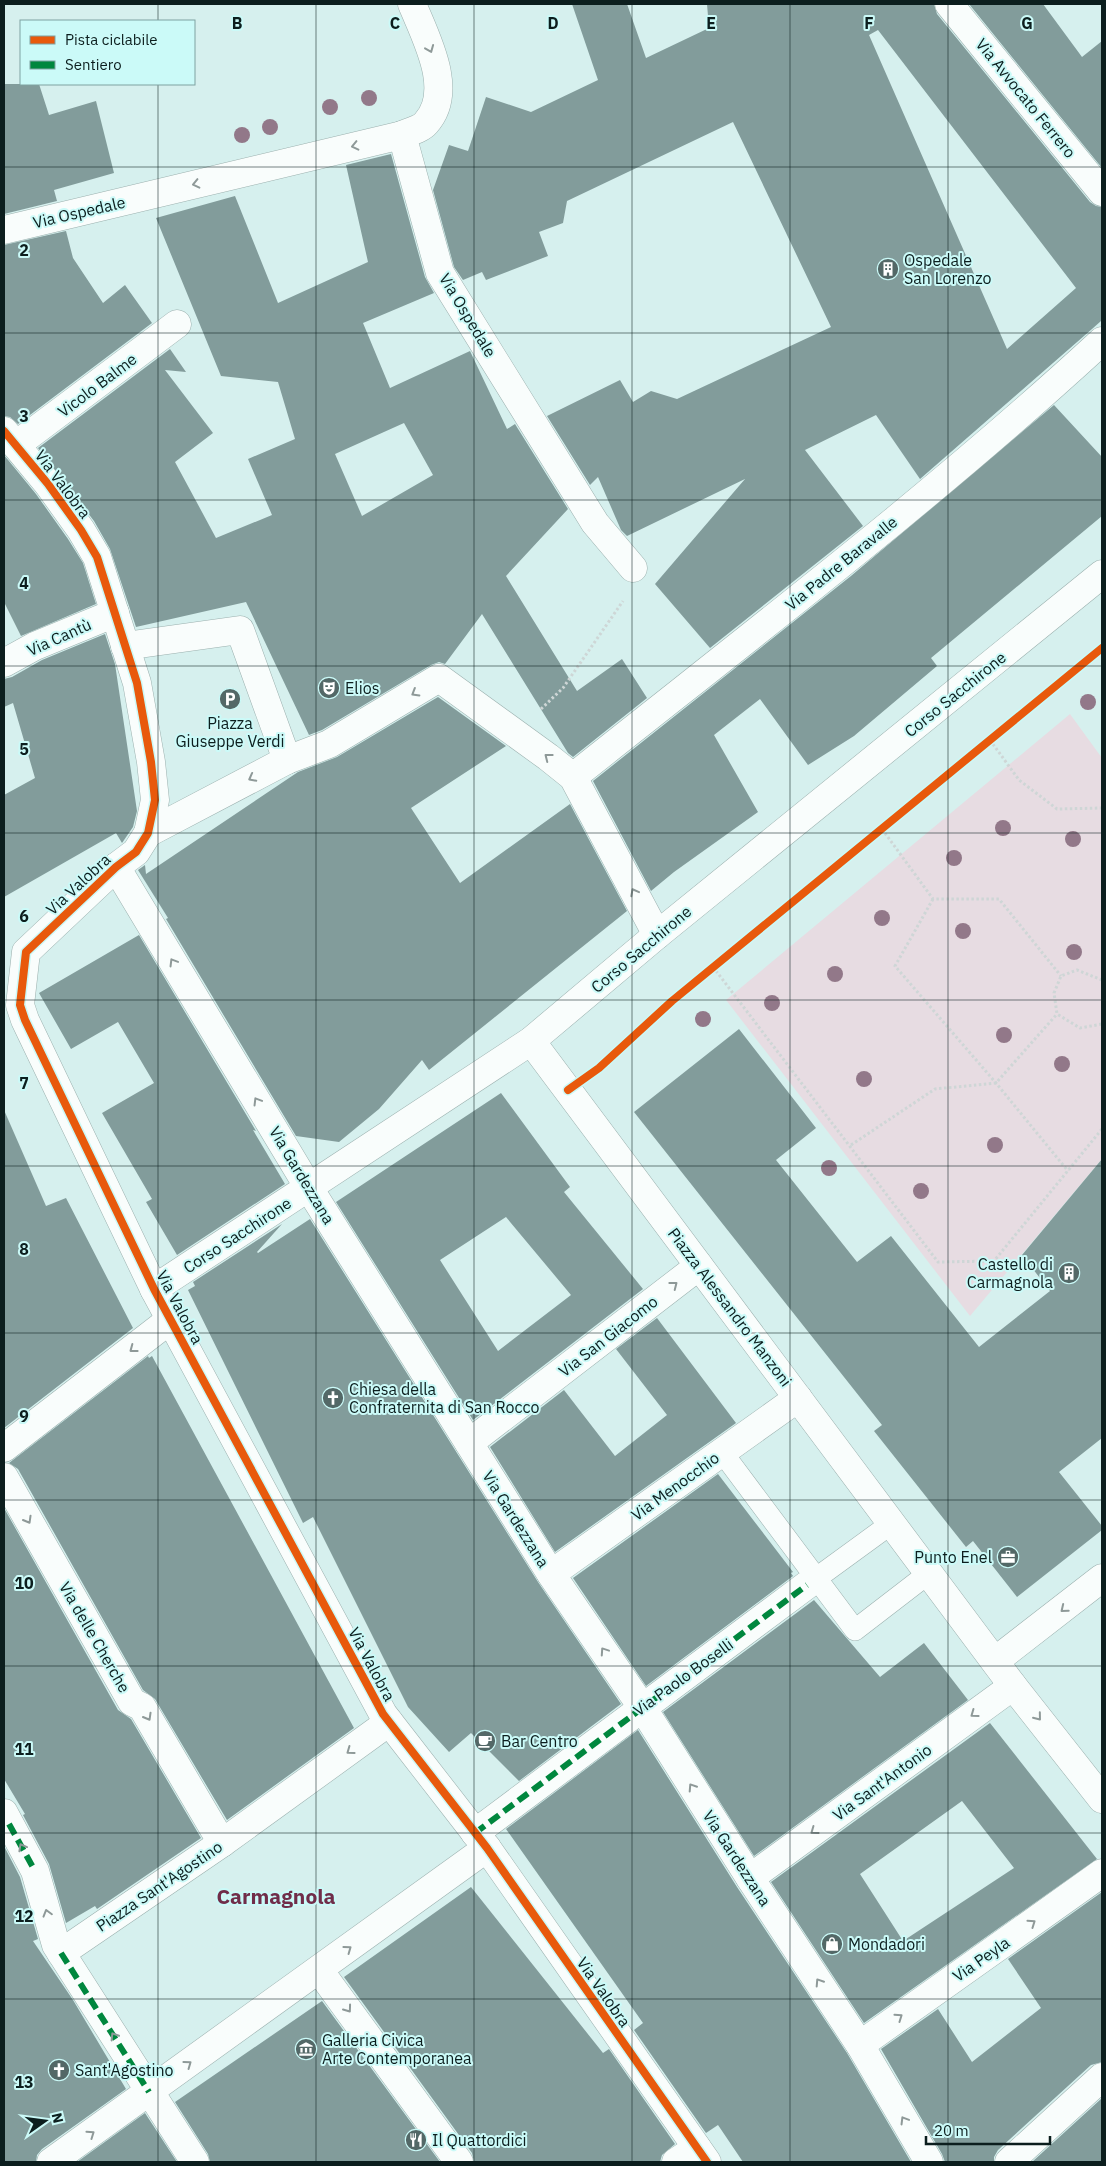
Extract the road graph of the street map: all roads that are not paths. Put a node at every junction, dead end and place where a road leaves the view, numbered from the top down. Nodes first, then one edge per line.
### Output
1 (412, 4) edge
2 (949, 4) edge
3 (402, 135) junction
4 (1102, 192) edge
5 (4, 230) edge
6 (177, 324) dead end
7 (1102, 341) edge
8 (10, 438) edge
9 (633, 568) road end
10 (1102, 574) edge
11 (115, 612) junction
12 (125, 646) junction
13 (4, 663) edge
14 (287, 760) junction
15 (573, 777) junction
16 (148, 833) junction
17 (116, 867) junction
18 (657, 935) junction
19 (12, 1007) edge
20 (531, 1041) junction
21 (309, 1188) junction
22 (700, 1266) junction
23 (154, 1289) junction
24 (171, 1319) junction
25 (798, 1398) junction
26 (469, 1443) junction
27 (4, 1448) edge
28 (722, 1452) junction
29 (4, 1478) edge
30 (892, 1523) junction
31 (929, 1572) junction
32 (551, 1574) junction
33 (1102, 1578) edge
34 (812, 1582) junction
35 (995, 1661) junction
36 (1013, 1686) junction
37 (642, 1707) junction
38 (389, 1722) junction
39 (1102, 1799) edge
40 (6, 1818) edge
41 (481, 1841) junction
42 (222, 1843) junction
43 (1102, 1873) edge
44 (750, 1878) junction
45 (61, 1954) junction
46 (319, 1970) junction
47 (860, 2045) junction
48 (1102, 2077) edge
49 (142, 2098) junction
50 (694, 2157) edge
51 (51, 2162) edge
52 (195, 2162) edge
53 (459, 2162) edge
54 (929, 2162) edge
55 (1010, 2162) edge

1 -> 3 street
2 - 4 street, Via Avvocato Ferrero
3 -> 5 street, Via Ospedale
3 - 9 street, Via Ospedale
6 - 8 street, Vicolo Balme
7 - 15 street, Via Padre Baravalle
8 - 11 street, Via Valobra
10 - 18 street, Corso Sacchirone
11 - 12 street, Via Valobra
11 - 13 street, Via Cantù
12 - 14 street
12 - 16 street, Via Valobra
15 -> 14 street
14 -> 16 street
18 -> 15 street
16 - 17 street, Via Valobra
17 - 19 street, Via Valobra
21 -> 17 street, Via Gardezzana
18 - 20 street, Corso Sacchirone
19 - 23 street, Via Valobra
20 - 21 street, Corso Sacchirone
20 - 22 street, Piazza Alessandro Manzoni
21 - 23 street, Corso Sacchirone
21 - 26 street, Via Gardezzana
22 - 25 street, Piazza Alessandro Manzoni
26 -> 22 street, Via San Giacomo
23 - 24 street, Via Valobra
24 -> 27 street
24 - 38 street, Via Valobra
25 - 28 street, Via Menocchio
25 - 30 street, Piazza Alessandro Manzoni
26 - 32 street, Via Gardezzana
28 - 32 street, Via Menocchio
28 - 34 lane
29 -> 42 street, Via delle Cherche
30 - 31 street, Piazza Alessandro Manzoni
30 - 34 lane, Via Paolo Boselli
31 - 34 lane
31 - 35 street, Piazza Alessandro Manzoni
37 -> 32 street, Via Gardezzana
33 -> 35 street
34 - 37 street, Via Paolo Boselli
35 - 36 street, Piazza Alessandro Manzoni
36 -> 39 street, Piazza Alessandro Manzoni
36 -> 44 street, Via Sant'Antonio
37 - 41 street, Via Paolo Boselli
44 -> 37 street, Via Gardezzana
38 - 41 street, Via Valobra
38 -> 42 street, Piazza Sant'Agostino
45 -> 40 street
46 -> 41 street
41 - 50 street, Via Valobra
42 - 45 street, Piazza Sant'Agostino
47 -> 43 street, Via Peyla
47 -> 44 street, Via Gardezzana
49 -> 45 street
49 -> 46 street
46 -> 53 street
54 -> 47 street, Via Gardezzana
48 - 55 street
51 -> 49 street
49 - 52 street

